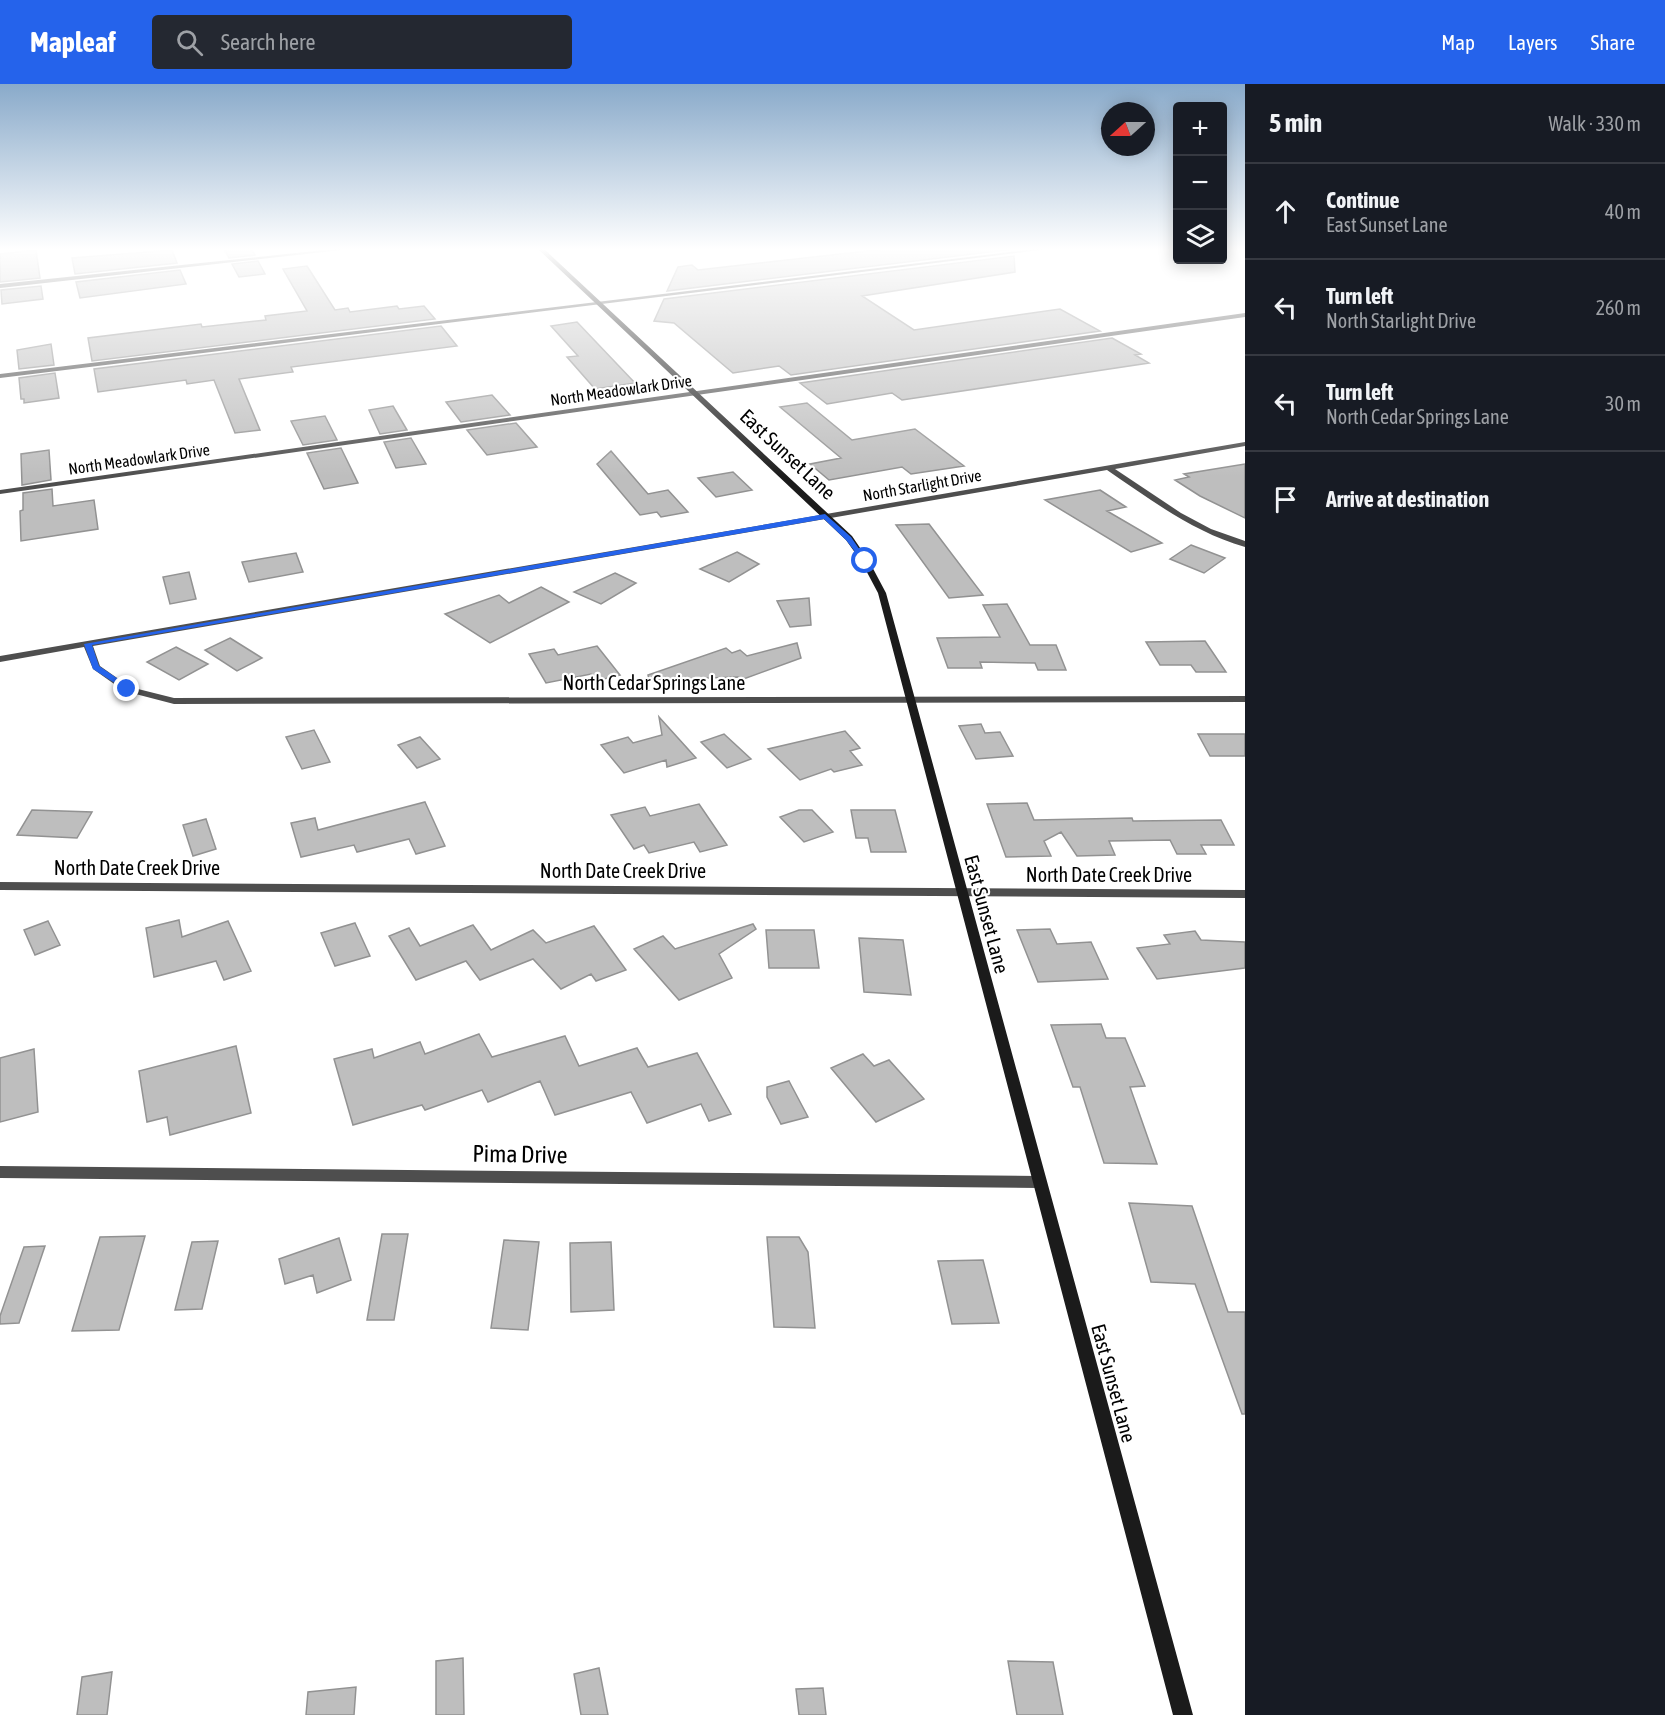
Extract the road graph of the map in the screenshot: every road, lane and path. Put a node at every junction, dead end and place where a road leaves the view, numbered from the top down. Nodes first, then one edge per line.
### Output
1 (417, 325) edge
2 (622, 325) edge
3 (1174, 325) edge
4 (0, 376) edge
5 (694, 393) junction
6 (1245, 444) edge
7 (1109, 468) junction
8 (0, 492) edge
9 (825, 516) junction
10 (1245, 544) edge
11 (87, 644) junction
12 (0, 659) edge
13 (909, 699) junction
14 (1245, 699) edge
15 (0, 886) edge
16 (961, 892) junction
17 (1245, 894) edge
18 (0, 1172) edge
19 (1039, 1182) junction
20 (1183, 1715) edge

1 - 4 street
2 - 5 street, East Sunset Lane
3 - 5 street, North Meadowlark Drive
5 - 8 street, North Meadowlark Drive
5 - 9 street, East Sunset Lane
6 - 7 street, North Starlight Drive
7 - 9 street, North Starlight Drive
7 - 10 street
9 - 11 street, North Starlight Drive
9 - 13 street, East Sunset Lane
11 - 12 street, North Starlight Drive
11 - 13 street, North Cedar Springs Lane
13 - 14 street, North Cedar Springs Lane
13 - 16 street, East Sunset Lane
15 - 16 street, North Date Creek Drive
16 - 17 street, North Date Creek Drive
16 - 19 street, East Sunset Lane
18 - 19 street, Pima Drive
19 - 20 street, East Sunset Lane

